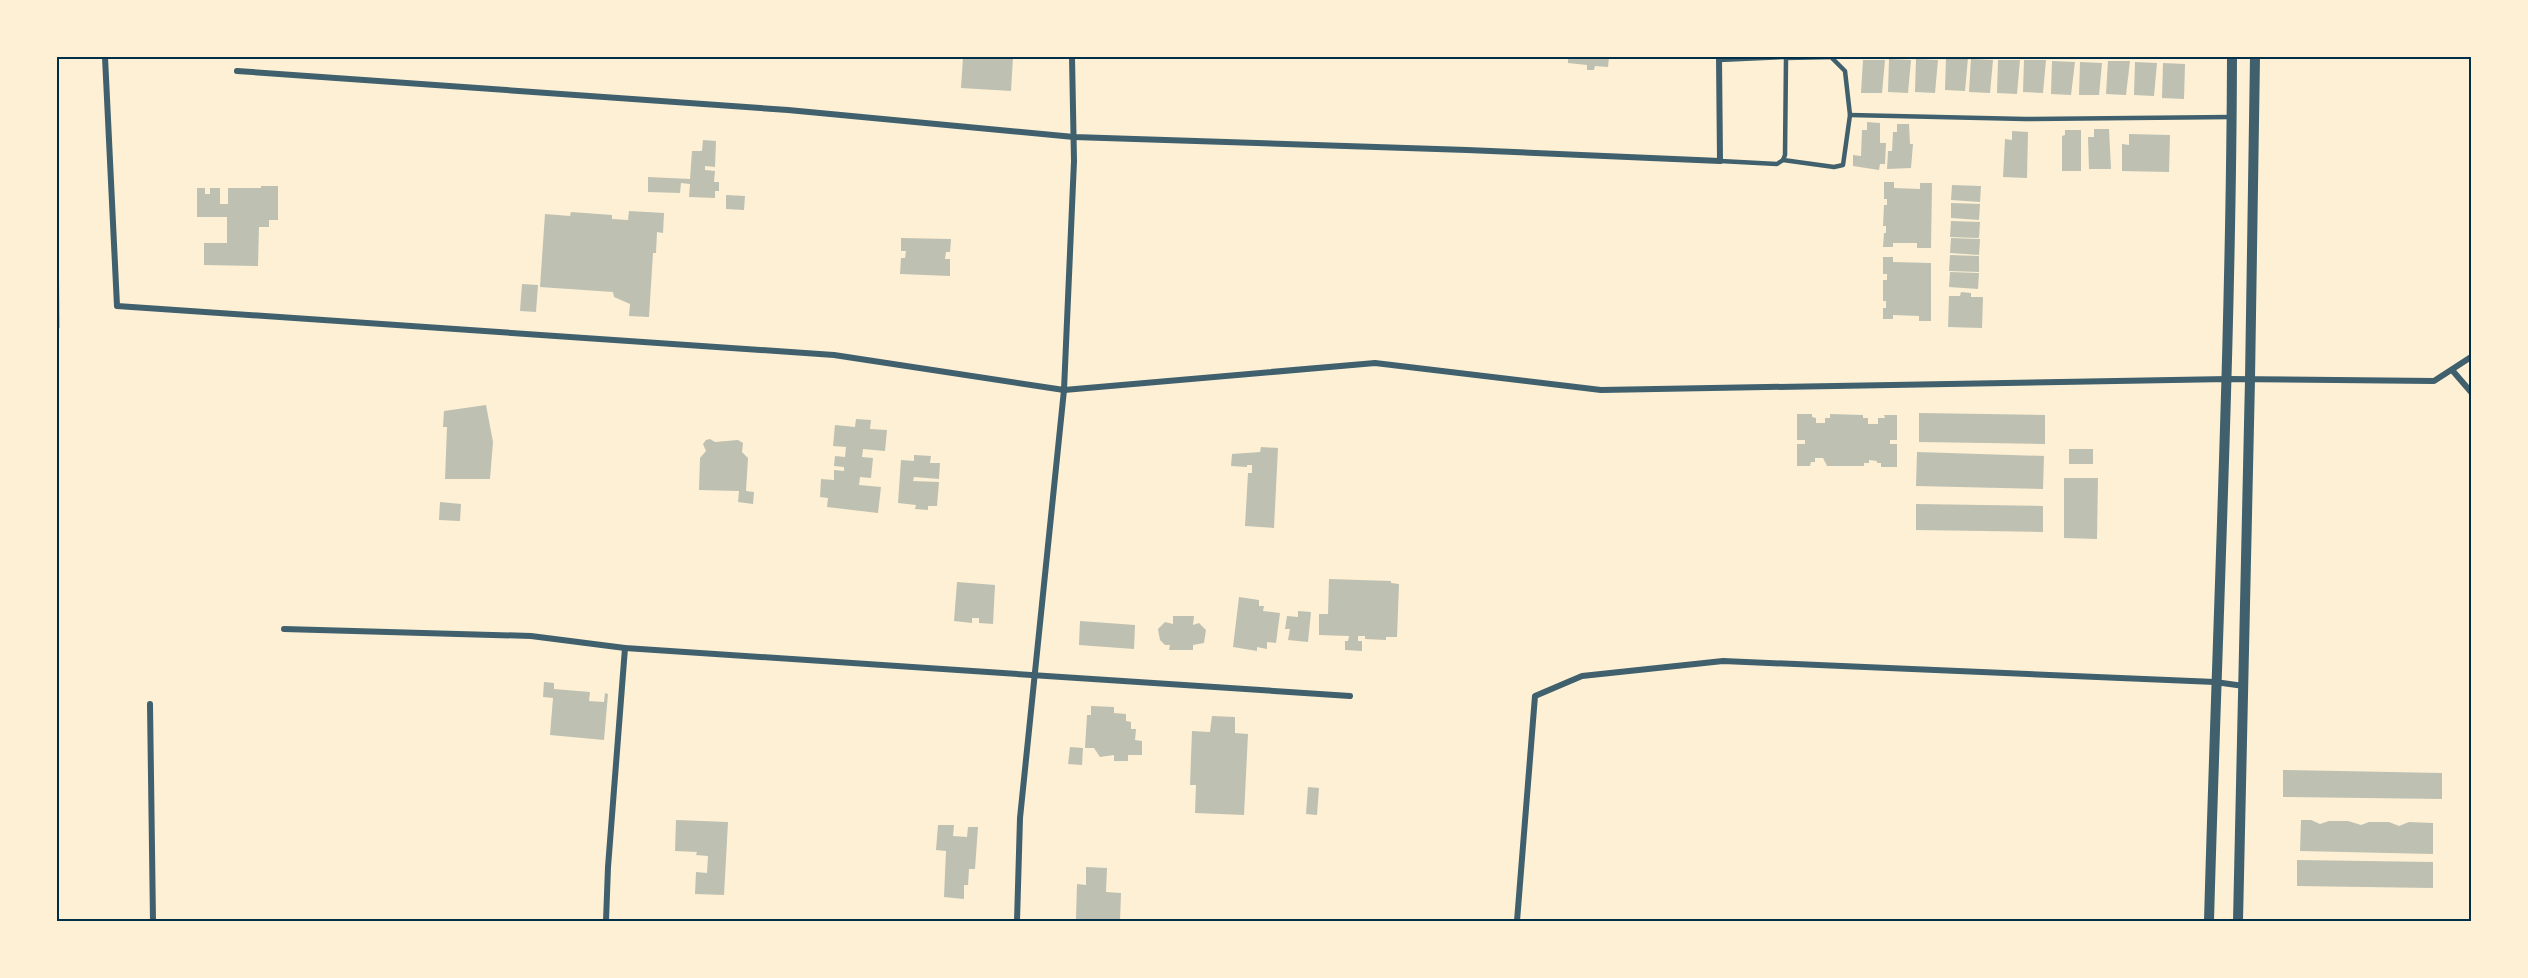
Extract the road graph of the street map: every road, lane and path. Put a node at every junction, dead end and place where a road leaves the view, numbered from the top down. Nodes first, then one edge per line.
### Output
1 (105, 57) edge
2 (1072, 57) edge
3 (2232, 57) edge
4 (2255, 57) edge
5 (1786, 58) edge
6 (1833, 58) edge
7 (1719, 59) edge
8 (237, 71) dead end
9 (1851, 115) junction
10 (2231, 117) junction
11 (1074, 137) junction
12 (1783, 160) junction
13 (1720, 161) junction
14 (2471, 357) edge
15 (2452, 370) junction
16 (2228, 379) junction
17 (2250, 379) junction
18 (1064, 390) junction
19 (2471, 393) edge
20 (284, 629) dead end
21 (625, 648) junction
22 (1035, 674) junction
23 (2215, 682) junction
24 (2244, 686) junction
25 (1350, 696) dead end
26 (150, 704) dead end
27 (153, 921) edge
28 (606, 921) edge
29 (1017, 921) edge
30 (1518, 921) edge
31 (2209, 921) edge
32 (2238, 921) edge

1 - 18 street
2 - 11 street
3 - 10 street
4 - 17 street
5 - 6 lane
5 - 7 lane
5 - 12 lane
6 - 9 lane
7 - 13 street
8 - 11 street
9 - 10 lane
9 - 12 lane
10 - 16 street
11 - 13 street
11 - 18 street
12 - 13 lane
14 - 15 street
15 - 17 street
15 - 19 street
16 - 17 street
16 - 18 street
16 - 23 street
17 - 24 street
18 - 22 street
20 - 21 street
21 - 22 street
21 - 28 street
22 - 25 street
22 - 29 street
23 - 24 street
23 - 30 street
23 - 31 street
24 - 32 street
26 - 27 street

